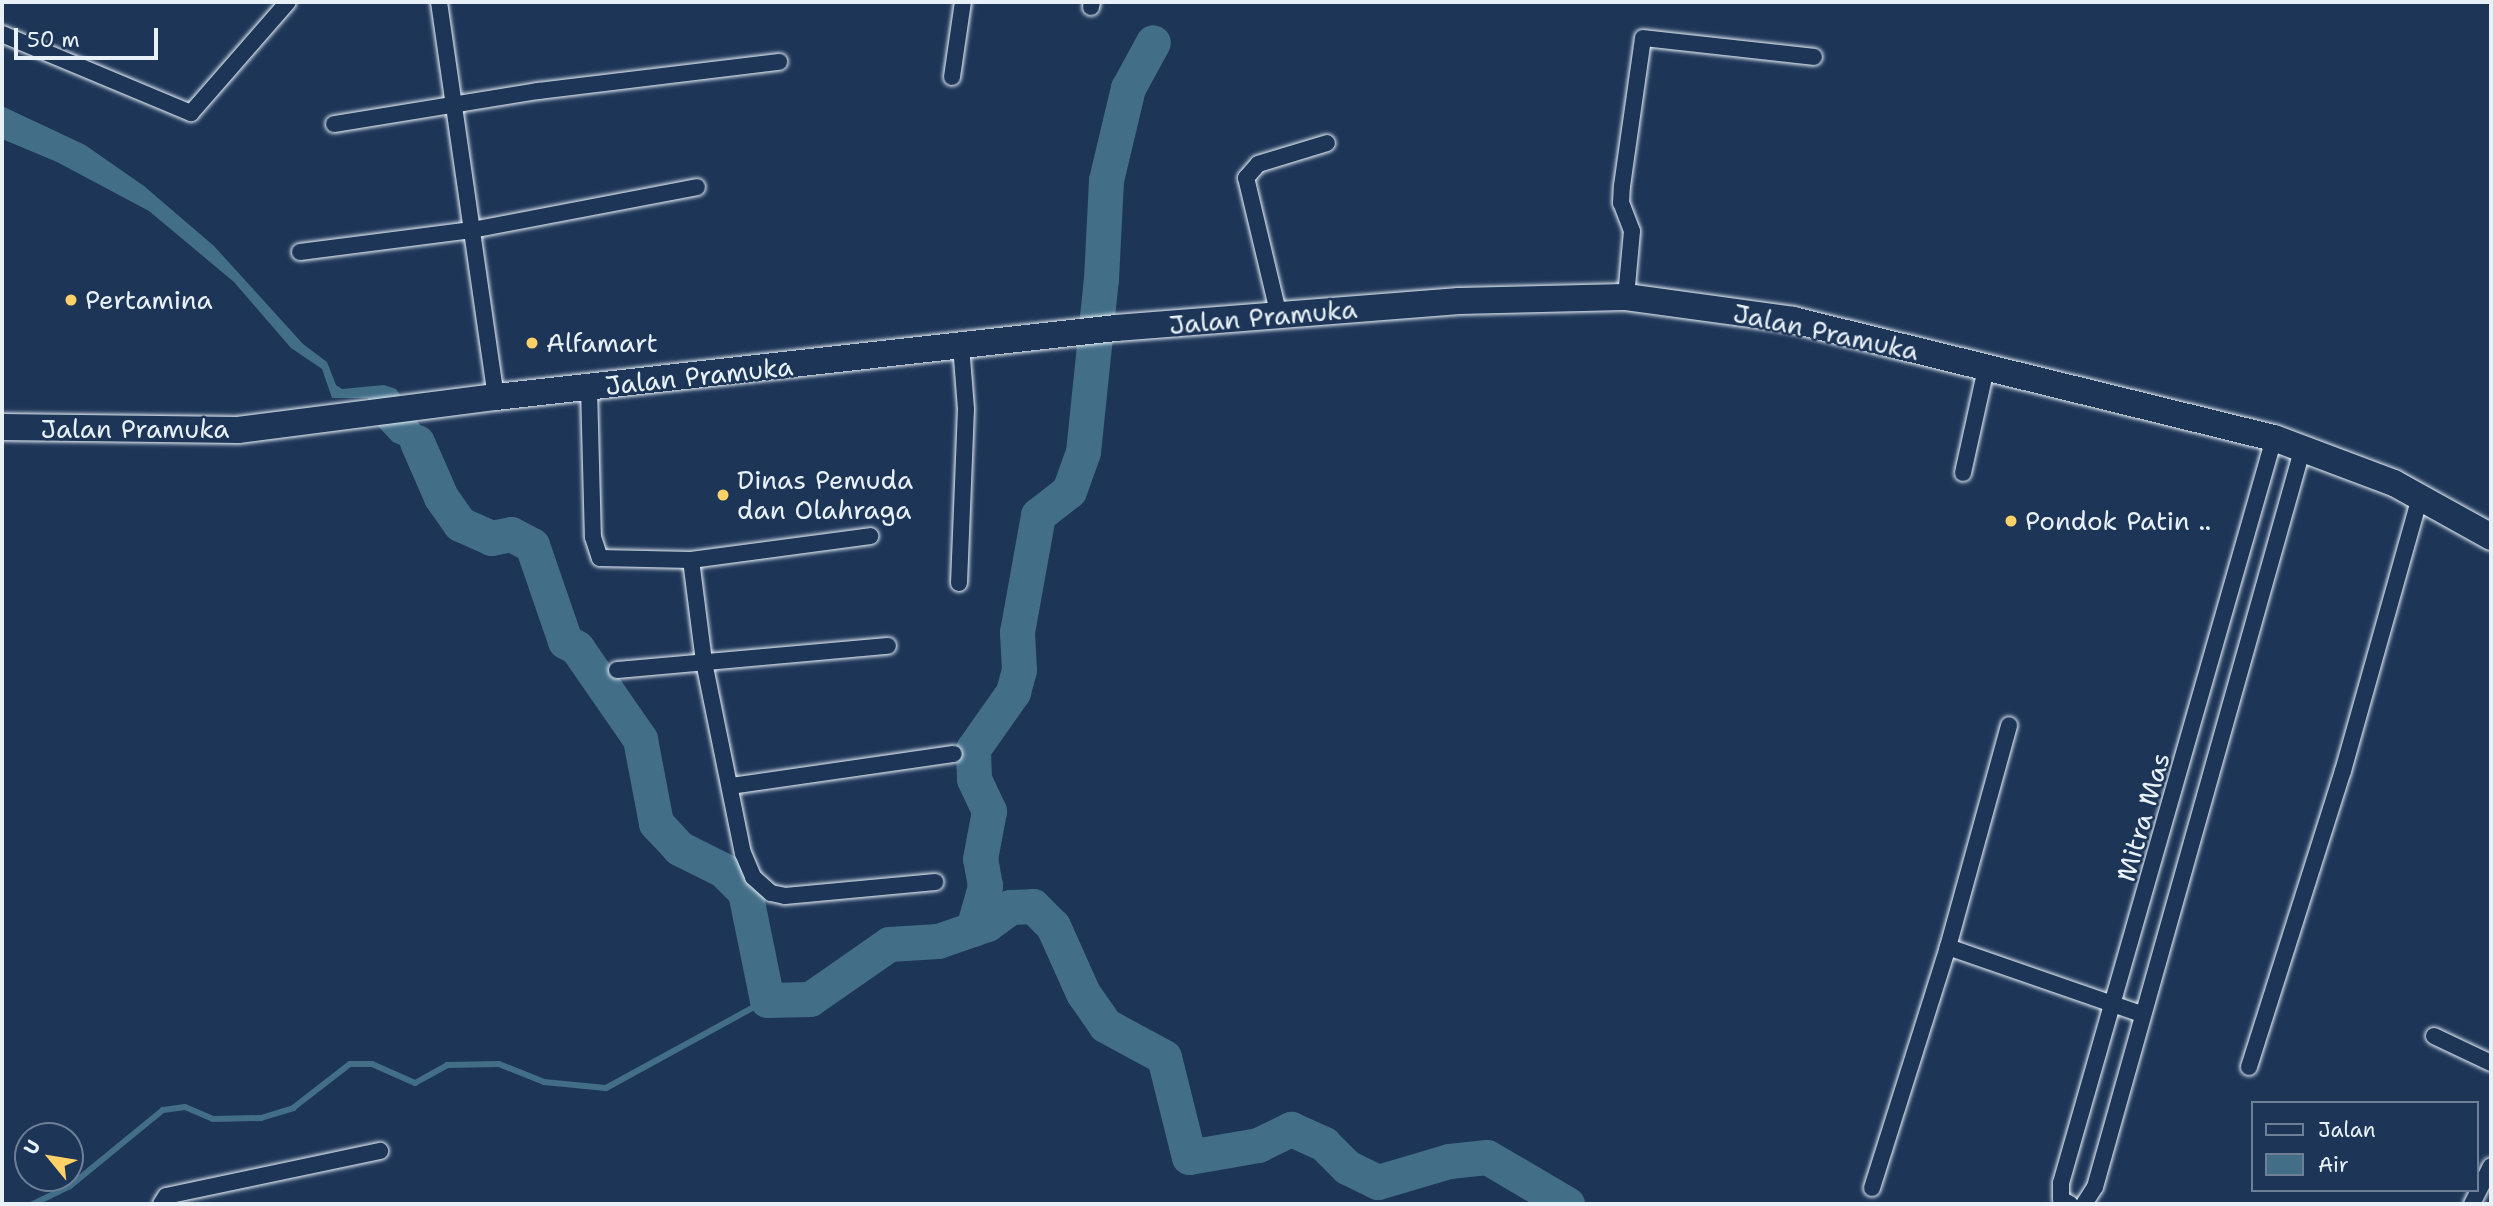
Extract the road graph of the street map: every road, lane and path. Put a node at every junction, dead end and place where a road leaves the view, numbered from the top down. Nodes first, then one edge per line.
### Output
1 (288, 2) edge
2 (439, 2) edge
3 (963, 2) edge
4 (2, 34) edge
5 (1814, 57) dead end
6 (779, 62) dead end
7 (952, 77) dead end
8 (453, 105) junction
9 (334, 124) dead end
10 (1327, 143) dead end
11 (697, 187) dead end
12 (472, 230) junction
13 (300, 252) dead end
14 (1626, 297) junction
15 (1279, 316) junction
16 (961, 345) junction
17 (1986, 368) junction
18 (589, 388) junction
19 (496, 397) junction
20 (2, 427) edge
21 (2274, 438) junction
22 (2304, 447) junction
23 (1963, 473) dead end
24 (2420, 497) junction
25 (870, 536) dead end
26 (2491, 537) edge
27 (691, 560) junction
28 (959, 583) dead end
29 (888, 646) dead end
30 (704, 662) junction
31 (617, 670) dead end
32 (2009, 725) dead end
33 (954, 754) dead end
34 (2181, 774) junction
35 (2207, 782) junction
36 (731, 786) junction
37 (934, 882) dead end
38 (1948, 947) junction
39 (2113, 1001) junction
40 (2142, 1014) junction
41 (2434, 1036) dead end
42 (2491, 1063) edge
43 (2249, 1067) dead end
44 (380, 1151) dead end
45 (2491, 1166) edge
46 (1872, 1188) dead end
47 (2479, 1190) edge
48 (161, 1204) edge
49 (2070, 1204) edge
50 (2084, 1204) edge

1 - 4 street
2 - 8 street
3 - 7 street
5 - 14 street
6 - 8 street
8 - 9 street
8 - 12 street
10 - 15 street
11 - 12 street
12 - 13 street
12 - 19 street
14 - 15 main road, Jalan Pramuka
14 - 17 main road, Jalan Pramuka
15 - 16 main road, Jalan Pramuka
16 - 18 main road, Jalan Pramuka
16 - 28 street
17 - 21 main road, Jalan Pramuka
17 - 23 street
18 - 19 main road, Jalan Pramuka
18 - 27 street
19 - 20 main road, Jalan Pramuka
21 - 22 main road, Jalan Pramuka
21 - 34 street, Mitra Mas
22 - 24 main road, Jalan Pramuka
22 - 35 street, Mitra Mas
24 - 26 main road, Jalan Pramuka
24 - 43 street
25 - 27 street
27 - 30 street
29 - 30 street
30 - 31 street
30 - 36 street
32 - 38 street
33 - 36 street
34 - 35 street
34 - 39 street, Mitra Mas
35 - 40 street, Mitra Mas
36 - 37 street
38 - 39 street
38 - 46 street
39 - 40 street
39 - 49 street, Mitra Mas
40 - 50 street, Mitra Mas
41 - 42 street
44 - 48 street
45 - 47 street

